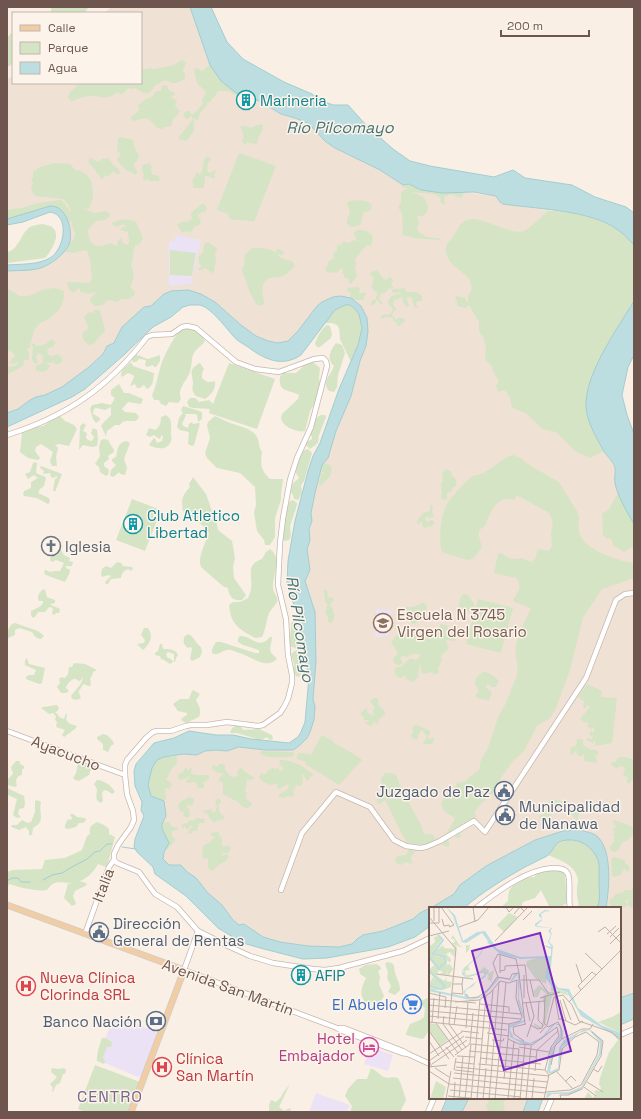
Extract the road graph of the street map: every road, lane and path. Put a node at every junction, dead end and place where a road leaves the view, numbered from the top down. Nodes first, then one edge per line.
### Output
1 (7, 435) edge
2 (634, 593) edge
3 (7, 731) edge
4 (124, 775) junction
5 (114, 860) junction
6 (281, 890) dead end
7 (7, 904) edge
8 (477, 907) edge
9 (570, 907) edge
10 (198, 930) junction
11 (85, 934) junction
12 (429, 938) edge
13 (184, 970) junction
14 (634, 1028) edge
15 (621, 1034) edge
16 (429, 1064) edge
17 (434, 1099) edge
18 (552, 1099) edge
19 (131, 1112) edge
20 (428, 1112) edge
21 (546, 1112) edge

1 - 4 street
2 - 6 street
3 - 4 street, Ayacucho
4 - 5 street, Italia
5 - 10 street
5 - 11 street, Italia
7 - 11 main road, Avenida San Martín
8 - 9 street
10 - 12 street
10 - 13 street
11 - 13 main road, Avenida San Martín
13 - 16 street, Avenida San Martín
13 - 19 main road
14 - 15 street
17 - 20 street
18 - 21 street

